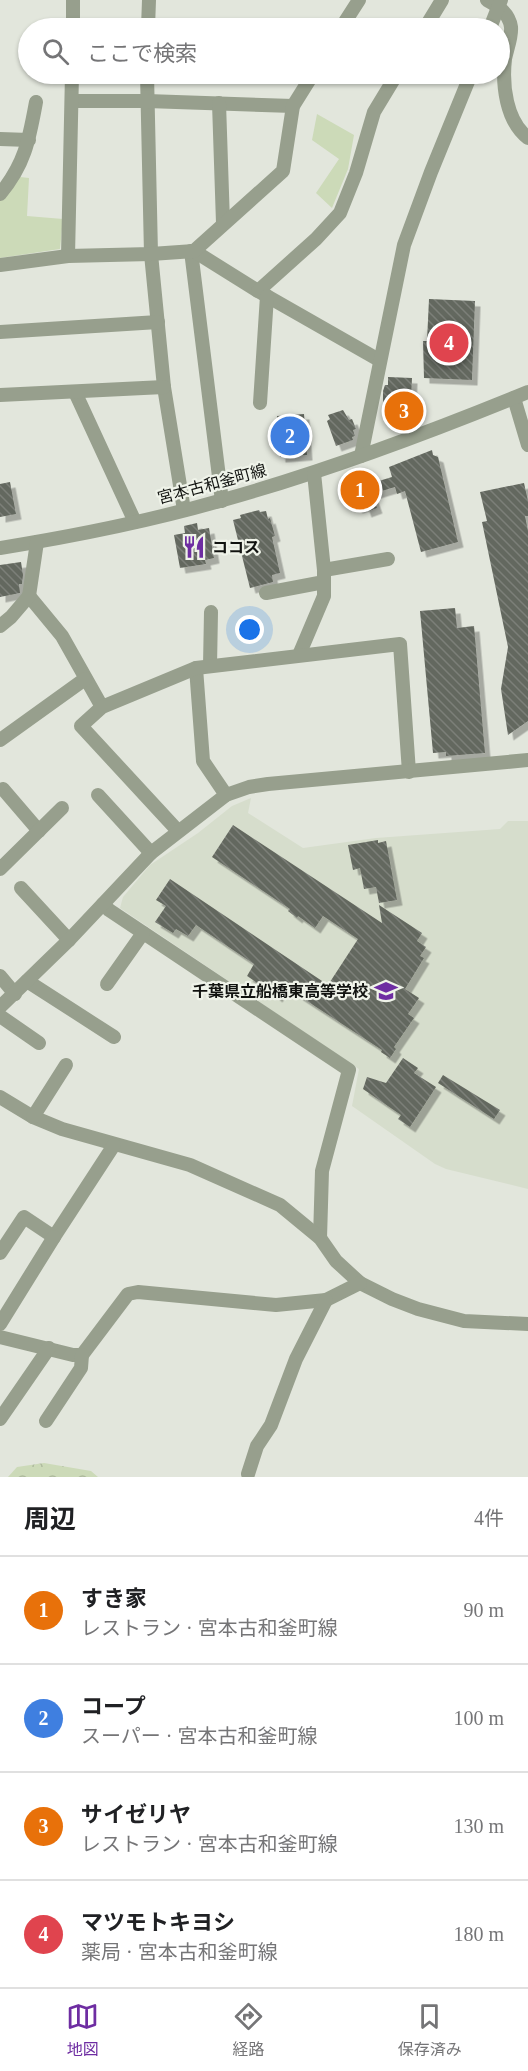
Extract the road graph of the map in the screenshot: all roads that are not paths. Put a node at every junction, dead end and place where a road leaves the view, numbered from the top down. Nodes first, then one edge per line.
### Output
1 (73, 0) edge
2 (149, 0) edge
3 (358, 0) edge
4 (442, 0) edge
5 (496, 2) edge
6 (73, 18) edge
7 (148, 18) edge
8 (347, 18) edge
9 (430, 18) edge
10 (492, 18) edge
11 (508, 18) edge
12 (72, 84) edge
13 (147, 84) edge
14 (307, 84) edge
15 (391, 84) edge
16 (467, 84) edge
17 (505, 84) edge
18 (72, 101) junction
19 (147, 101) junction
20 (36, 102) dead end
21 (219, 103) junction
22 (293, 106) junction
23 (528, 138) edge
24 (0, 139) edge
25 (29, 140) junction
26 (0, 194) edge
27 (224, 223) junction
28 (192, 251) junction
29 (151, 254) junction
30 (68, 256) junction
31 (0, 265) edge
32 (263, 294) junction
33 (158, 322) junction
34 (0, 332) edge
35 (379, 360) junction
36 (164, 387) junction
37 (75, 392) junction
38 (528, 392) edge
39 (0, 395) edge
40 (514, 398) junction
41 (260, 403) dead end
42 (528, 445) edge
43 (361, 456) junction
44 (314, 473) junction
45 (222, 501) junction
46 (184, 510) junction
47 (135, 522) junction
48 (37, 542) junction
49 (0, 548) edge
50 (388, 559) dead end
51 (324, 576) junction
52 (266, 593) dead end
53 (29, 596) junction
54 (211, 612) dead end
55 (0, 626) edge
56 (299, 655) junction
57 (210, 666) junction
58 (196, 668) junction
59 (85, 679) junction
60 (102, 707) junction
61 (0, 740) edge
62 (528, 760) edge
63 (409, 772) junction
64 (3, 789) dead end
65 (98, 795) dead end
66 (226, 795) junction
67 (62, 808) dead end
68 (39, 831) junction
69 (178, 831) junction
70 (151, 853) junction
71 (0, 869) edge
72 (21, 888) dead end
73 (103, 904) junction
74 (143, 933) junction
75 (69, 940) junction
76 (0, 976) edge
77 (27, 981) junction
78 (107, 984) dead end
79 (15, 993) junction
80 (0, 1007) edge
81 (0, 1017) edge
82 (114, 1037) dead end
83 (39, 1043) dead end
84 (66, 1065) dead end
85 (0, 1097) edge
86 (33, 1117) junction
87 (114, 1145) junction
88 (5, 1234) edge
89 (54, 1237) junction
90 (320, 1238) junction
91 (0, 1252) edge
92 (360, 1283) junction
93 (326, 1300) junction
94 (0, 1324) edge
95 (528, 1324) edge
96 (0, 1337) edge
97 (49, 1348) junction
98 (82, 1355) junction
99 (0, 1419) edge
100 (46, 1421) dead end
101 (248, 1474) dead end

1 - 6 street
2 - 7 street
3 - 8 street
4 - 9 street
5 - 10 street
5 - 11 street
12 - 18 street
13 - 19 street
14 - 22 street
15 - 32 street
16 - 35 street
17 - 23 street
18 - 19 street
18 - 30 street
19 - 21 street
19 - 29 street
20 - 25 street
21 - 22 street
21 - 27 street
22 - 27 street
24 - 25 street
25 - 26 street
27 - 28 street
28 - 29 street
28 - 32 street
28 - 45 street
29 - 30 street
29 - 33 street
30 - 31 street
32 - 35 street
32 - 41 street
33 - 34 street
33 - 36 street
35 - 43 street
36 - 37 street
36 - 46 street
37 - 39 street
37 - 47 street
38 - 40 street, 宮本古和釜町線
40 - 42 street
40 - 43 street, 宮本古和釜町線
43 - 44 street, 宮本古和釜町線
44 - 45 street, 宮本古和釜町線
44 - 51 street
45 - 46 street, 宮本古和釜町線
46 - 47 street, 宮本古和釜町線
47 - 48 street, 宮本古和釜町線
48 - 49 street, 宮本古和釜町線
48 - 53 street
50 - 51 street
51 - 52 street
51 - 56 street
53 - 55 street
53 - 59 street
54 - 57 street
56 - 57 street
56 - 63 street
57 - 58 street
58 - 60 street
58 - 66 street
59 - 60 street
59 - 61 street
60 - 69 street
62 - 63 street
63 - 66 street
64 - 68 street
65 - 70 street
66 - 69 street
67 - 68 street
68 - 71 street
69 - 70 street
70 - 73 street
72 - 75 street
73 - 74 street
73 - 75 street
74 - 78 street
74 - 90 street
75 - 77 street
76 - 79 street
77 - 79 street
77 - 82 street
79 - 80 street
81 - 83 street
84 - 86 street
85 - 86 street
86 - 87 street
87 - 89 street
87 - 90 street
88 - 89 street
88 - 91 street
89 - 94 street
90 - 92 street
92 - 93 street
92 - 95 street
93 - 98 street
93 - 101 street
96 - 97 street
97 - 98 street
97 - 99 street
98 - 100 street

